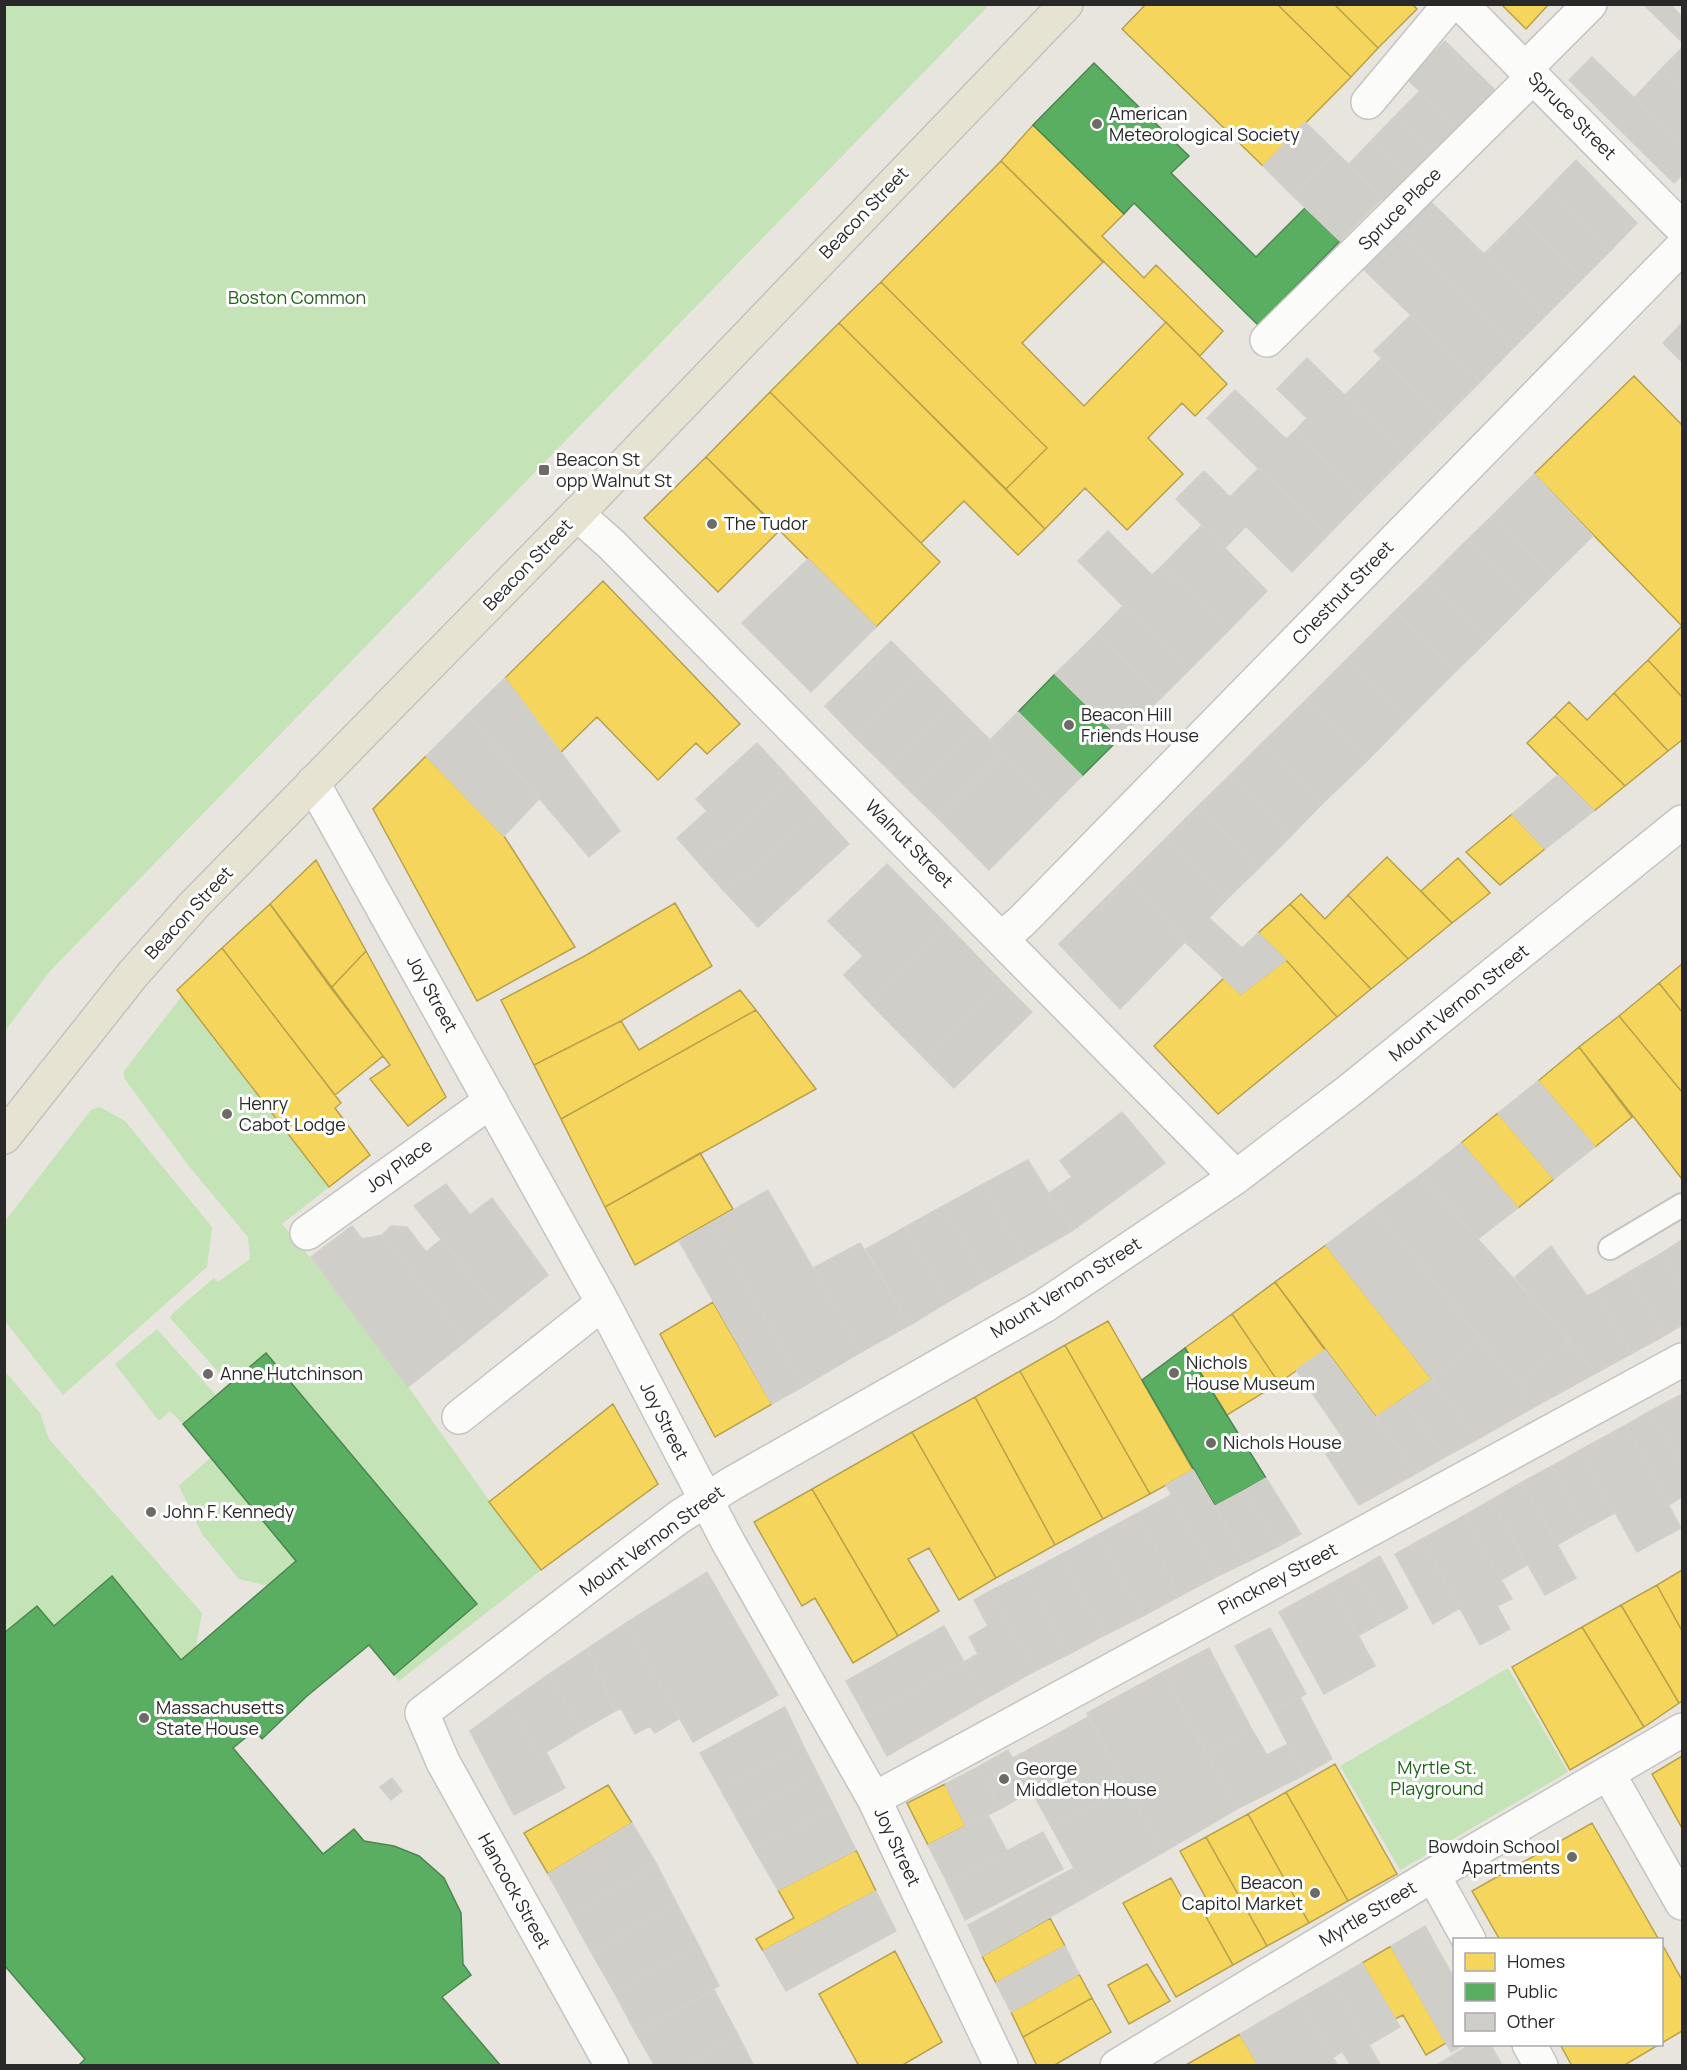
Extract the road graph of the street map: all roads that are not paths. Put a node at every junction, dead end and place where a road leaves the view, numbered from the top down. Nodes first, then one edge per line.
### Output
1 (1066, 4) edge
2 (1450, 4) edge
3 (1461, 4) edge
4 (1590, 4) edge
5 (1529, 73) junction
6 (1368, 102) dead end
7 (1683, 228) edge
8 (1683, 247) edge
9 (1267, 340) dead end
10 (577, 514) junction
11 (313, 783) junction
12 (1683, 822) edge
13 (1002, 938) junction
14 (491, 1101) junction
15 (4, 1137) edge
16 (1236, 1177) junction
17 (1683, 1205) edge
18 (307, 1233) dead end
19 (1610, 1248) dead end
20 (603, 1303) junction
21 (1683, 1360) edge
22 (459, 1417) dead end
23 (706, 1500) junction
24 (422, 1713) joint
25 (1683, 1730) edge
26 (1608, 1773) junction
27 (874, 1799) junction
28 (1433, 1875) junction
29 (1683, 1903) edge
30 (1468, 1938) edge
31 (1530, 2046) edge
32 (612, 2066) edge
33 (1001, 2066) edge
34 (1117, 2066) edge
35 (1541, 2066) edge

1 - 10 main road, Beacon Street
2 - 6 street
3 - 5 street, Spruce Street
4 - 5 street, Spruce Place
5 - 7 street, Spruce Street
5 - 9 street, Spruce Place
8 - 13 street, Chestnut Street
10 - 11 main road, Beacon Street
10 - 13 street, Walnut Street
11 - 14 street, Joy Street
11 - 15 main road, Beacon Street
12 - 16 street, Mount Vernon Street
13 - 16 street, Walnut Street
14 - 18 street, Joy Place
14 - 20 street, Joy Street
16 - 23 street, Mount Vernon Street
17 - 19 lane
20 - 22 street
20 - 23 street, Joy Street
21 - 27 street, Pinckney Street
23 - 24 street, Mount Vernon Street
23 - 27 street, Joy Street
24 - 32 street, Hancock Street
25 - 26 street, Myrtle Street
26 - 28 street, Myrtle Street
26 - 29 street
27 - 33 street, Joy Street
28 - 30 street
28 - 34 street, Myrtle Street
31 - 35 street

